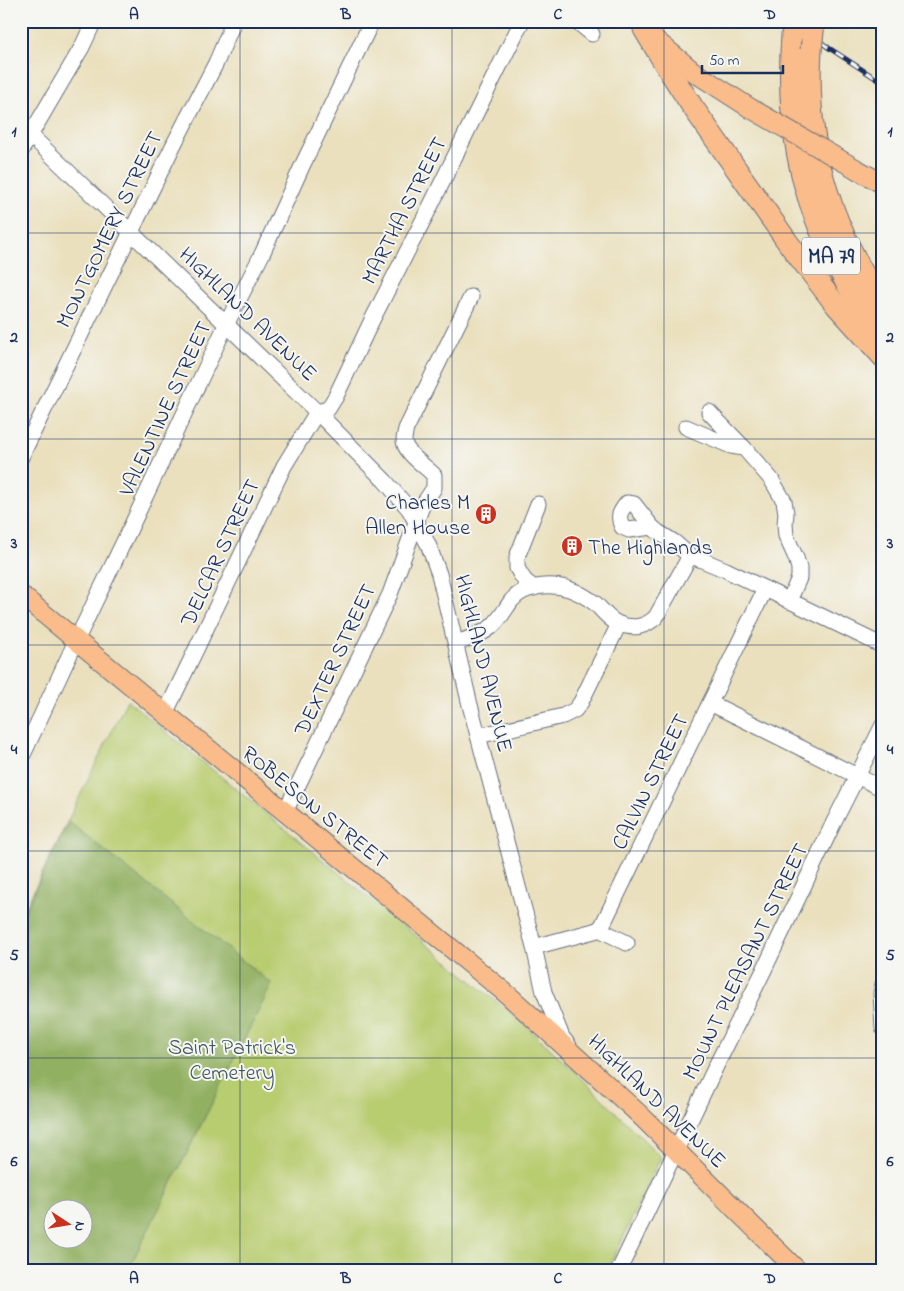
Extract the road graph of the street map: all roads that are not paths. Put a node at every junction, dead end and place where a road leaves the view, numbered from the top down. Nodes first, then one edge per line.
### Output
1 (94, 21) edge
2 (234, 21) edge
3 (372, 21) edge
4 (522, 21) edge
5 (576, 21) edge
6 (814, 22) edge
7 (641, 25) edge
8 (788, 27) edge
9 (592, 34) dead end
10 (26, 130) edge
11 (21, 150) edge
12 (883, 184) edge
13 (130, 232) junction
14 (852, 255) junction
15 (883, 292) edge
16 (471, 296) dead end
17 (883, 306) edge
18 (227, 324) junction
19 (883, 340) edge
20 (883, 357) edge
21 (317, 412) junction
22 (708, 412) dead end
23 (686, 427) dead end
24 (744, 448) junction
25 (21, 456) edge
26 (538, 504) dead end
27 (416, 522) junction
28 (652, 527) dead end
29 (690, 556) junction
30 (534, 588) junction
31 (764, 589) junction
32 (21, 595) edge
33 (790, 601) junction
34 (619, 624) junction
35 (76, 641) junction
36 (456, 643) junction
37 (883, 646) edge
38 (710, 703) junction
39 (166, 714) junction
40 (883, 725) edge
41 (478, 736) junction
42 (21, 759) edge
43 (857, 776) junction
44 (883, 789) edge
45 (285, 812) junction
46 (599, 929) junction
47 (627, 943) dead end
48 (534, 947) junction
49 (883, 984) edge
50 (883, 1028) edge
51 (577, 1058) junction
52 (677, 1151) junction
53 (619, 1270) edge
54 (798, 1270) edge

1 - 10 street
2 - 13 street, MONTGOMERY STREET
3 - 18 street, VALENTINE STREET
4 - 21 street, MARTHA STREET
5 - 9 street
6 - 14 highway, MA 79, bridge
7 - 12 main road, bridge
7 - 20 highway
8 - 19 highway, MA 79
10 - 11 street
10 - 13 street, HIGHLAND AVENUE
13 - 18 street, HIGHLAND AVENUE
13 - 25 street, MONTGOMERY STREET
14 - 15 highway
14 - 17 highway, MA 79
16 - 27 street, DEXTER STREET
18 - 21 street, HIGHLAND AVENUE
18 - 35 street, VALENTINE STREET
21 - 27 street, HIGHLAND AVENUE
21 - 39 street, DELCAR STREET
22 - 24 street
23 - 24 street
24 - 33 street
26 - 30 street
27 - 36 street, HIGHLAND AVENUE
27 - 45 street, DEXTER STREET
28 - 29 street
29 - 31 street
29 - 34 street
30 - 34 street
30 - 36 street
31 - 33 street
31 - 38 street, CALVIN STREET
32 - 35 main road, ROBESON STREET
33 - 37 street
34 - 41 street
35 - 39 main road, ROBESON STREET
35 - 42 street, VALENTINE STREET
36 - 41 street, HIGHLAND AVENUE
38 - 43 street
38 - 46 street, CALVIN STREET
39 - 45 main road, ROBESON STREET
40 - 43 street, MOUNT PLEASANT STREET
41 - 48 street, HIGHLAND AVENUE
43 - 44 street
43 - 52 street, MOUNT PLEASANT STREET
45 - 51 main road, ROBESON STREET
46 - 47 street
46 - 48 street
48 - 51 street, HIGHLAND AVENUE
49 - 50 street
51 - 52 main road, HIGHLAND AVENUE
52 - 53 street, MOUNT PLEASANT STREET
52 - 54 main road, HIGHLAND AVENUE

